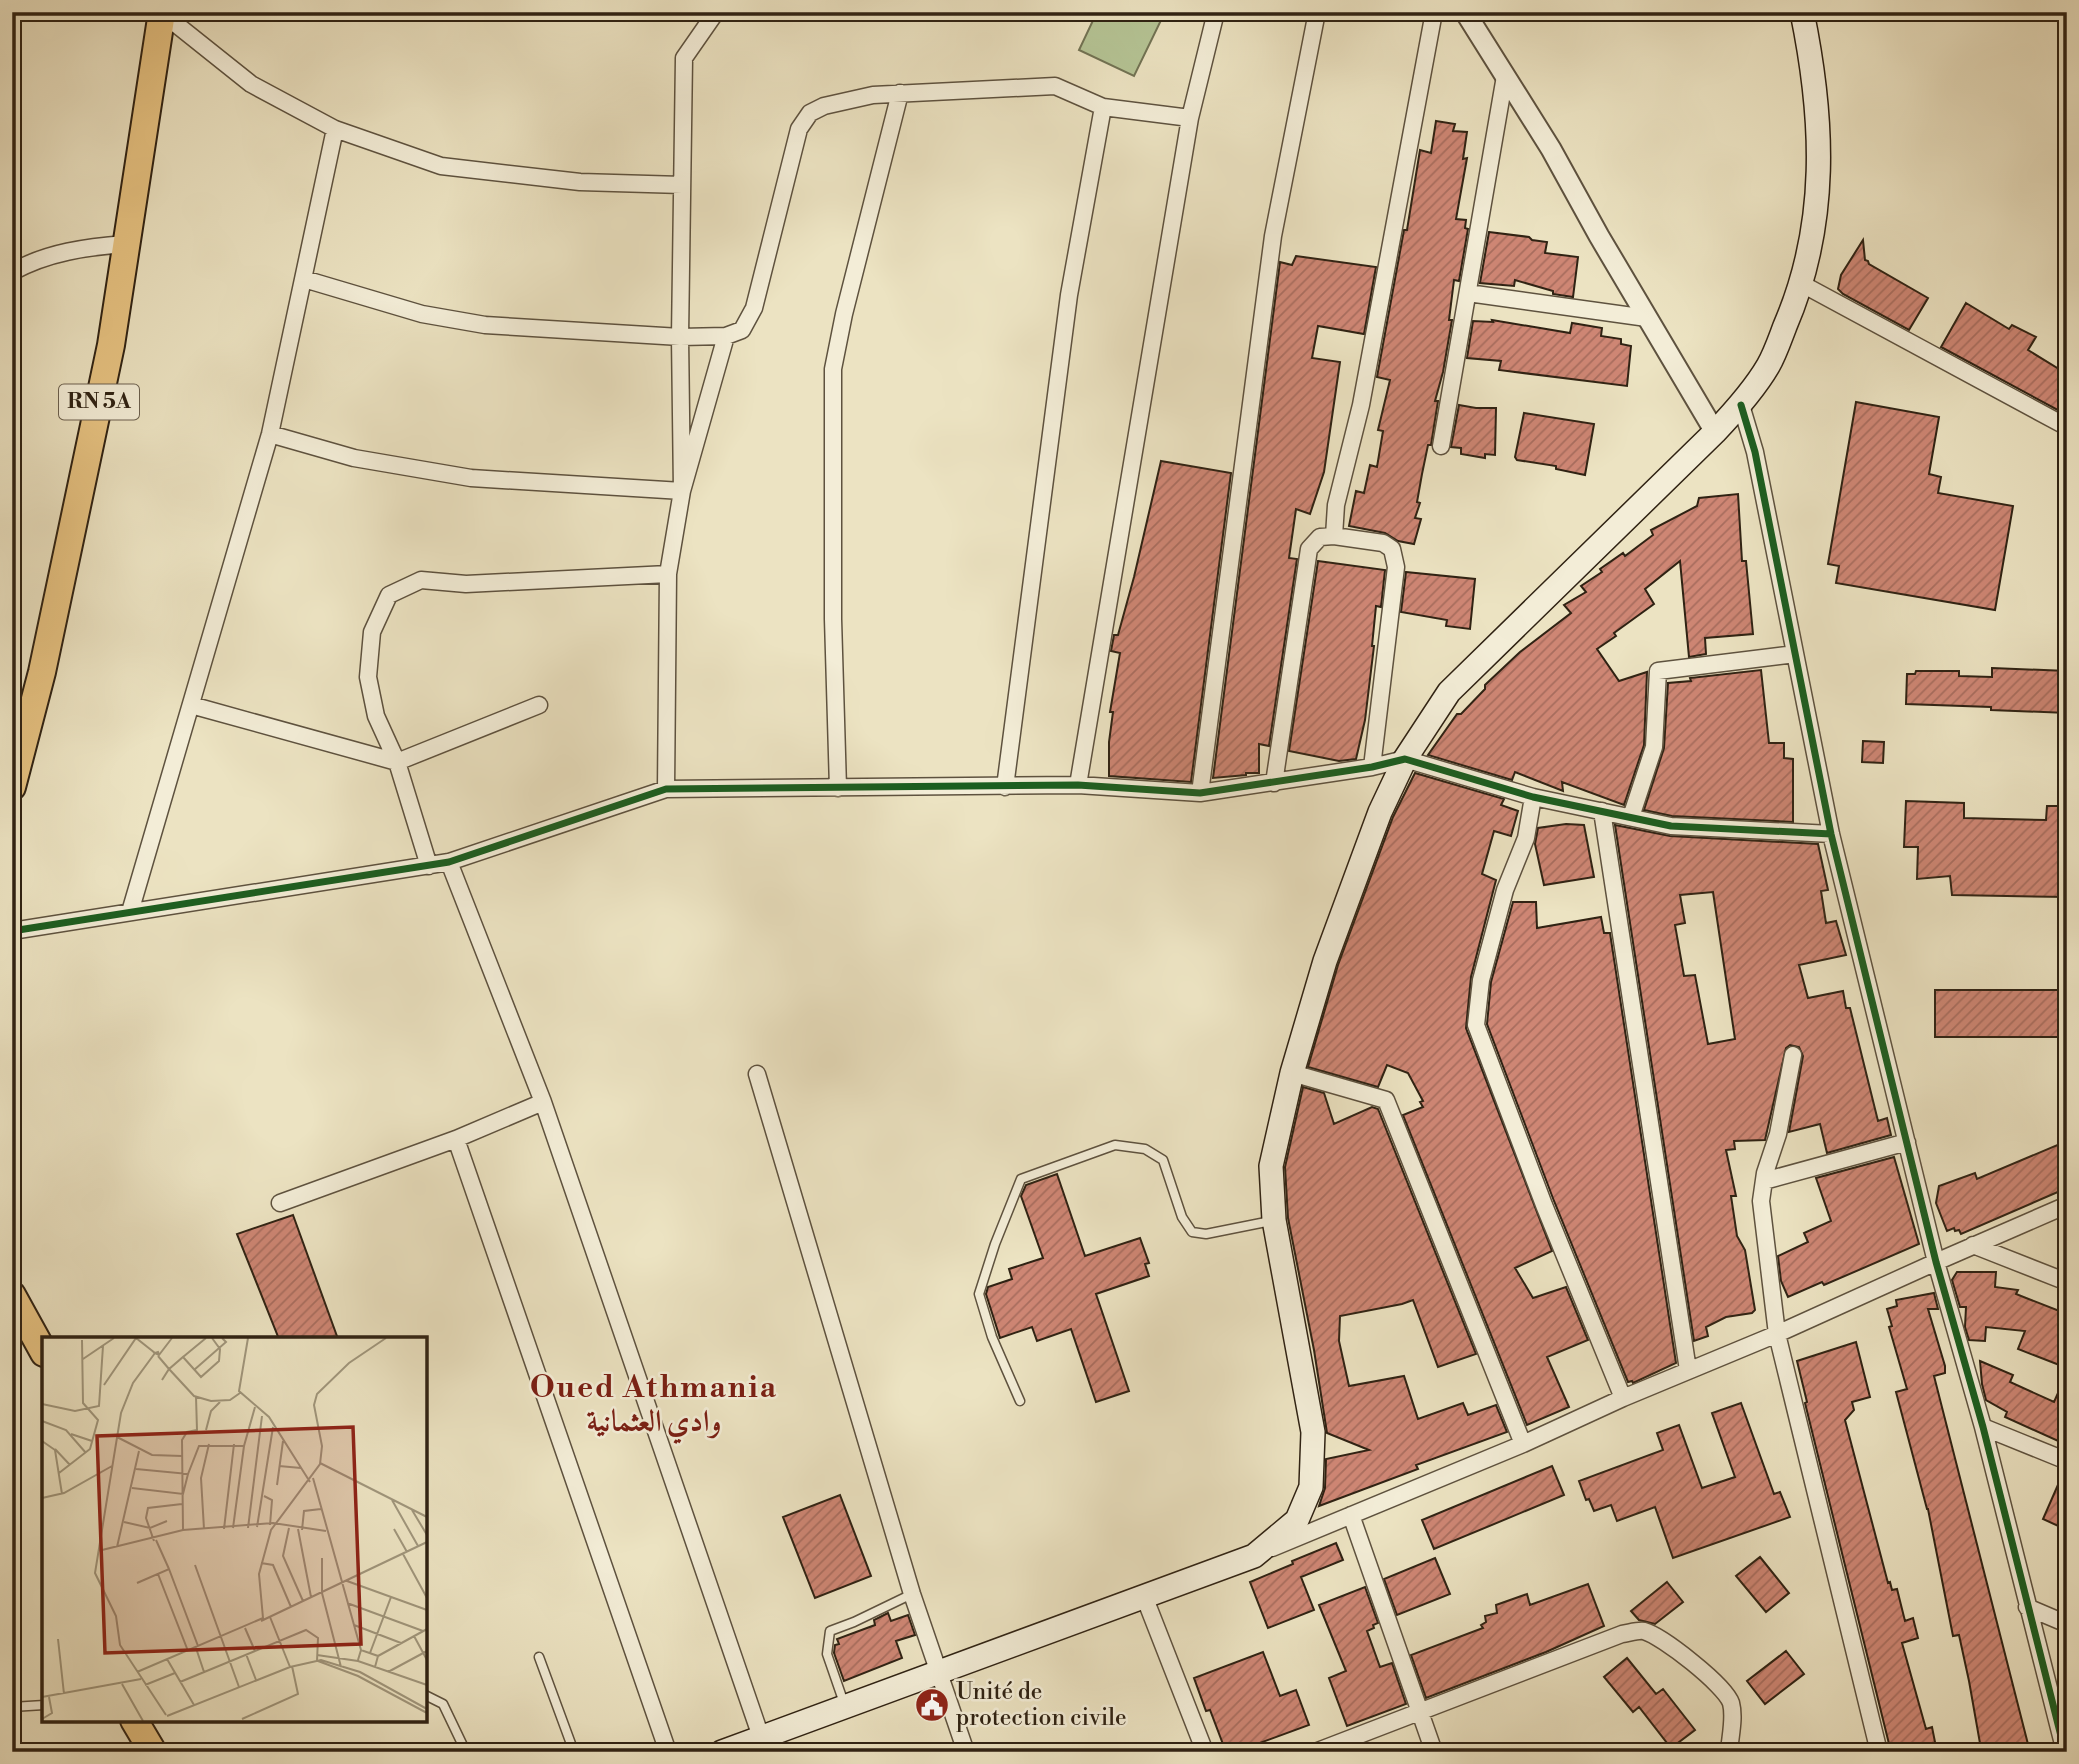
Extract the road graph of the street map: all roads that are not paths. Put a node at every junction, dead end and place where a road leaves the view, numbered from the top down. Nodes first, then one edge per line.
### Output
1 (716, 12) edge
2 (1216, 12) edge
3 (1317, 12) edge
4 (1434, 12) edge
5 (1465, 12) edge
6 (1802, 12) edge
7 (162, 13) edge
8 (1505, 76) junction
9 (900, 93) junction
10 (1103, 107) junction
11 (1190, 118) junction
12 (335, 129) junction
13 (682, 185) junction
14 (126, 244) junction
15 (12, 272) edge
16 (304, 279) junction
17 (1802, 284) junction
18 (1468, 293) junction
19 (1647, 318) junction
20 (726, 336) junction
21 (680, 337) junction
22 (1741, 405) junction
23 (2067, 427) edge
24 (1715, 432) junction
25 (270, 433) junction
26 (1441, 446) dead end
27 (682, 491) junction
28 (1334, 536) junction
29 (668, 574) junction
30 (1796, 654) junction
31 (191, 705) junction
32 (539, 705) dead end
33 (1405, 759) junction
34 (397, 762) junction
35 (1372, 767) junction
36 (1274, 783) junction
37 (1079, 785) junction
38 (12, 787) edge
39 (1005, 787) junction
40 (838, 788) junction
41 (666, 789) junction
42 (1200, 793) junction
43 (1533, 797) junction
44 (1602, 811) junction
45 (1631, 817) junction
46 (1831, 834) junction
47 (449, 862) junction
48 (429, 866) junction
49 (130, 912) junction
50 (12, 931) edge
51 (1793, 1055) dead end
52 (1292, 1073) junction
53 (757, 1074) dead end
54 (543, 1102) junction
55 (456, 1139) junction
56 (1907, 1142) junction
57 (1764, 1181) junction
58 (280, 1203) dead end
59 (2067, 1205) edge
60 (1274, 1220) junction
61 (1973, 1245) junction
62 (1936, 1262) junction
63 (2067, 1282) edge
64 (12, 1295) edge
65 (1777, 1335) junction
66 (42, 1349) edge
67 (1688, 1370) junction
68 (1623, 1398) junction
69 (1020, 1401) dead end
70 (1983, 1427) junction
71 (1523, 1444) junction
72 (2067, 1461) edge
73 (1351, 1516) junction
74 (1254, 1556) junction
75 (912, 1594) junction
76 (1144, 1596) junction
77 (2027, 1607) junction
78 (2067, 1623) edge
79 (539, 1657) dead end
80 (937, 1672) junction
81 (427, 1696) edge
82 (42, 1705) edge
83 (845, 1706) junction
84 (12, 1707) edge
85 (1421, 1713) junction
86 (135, 1722) edge
87 (741, 1746) edge
88 (153, 1752) edge
89 (466, 1752) edge
90 (574, 1752) edge
91 (668, 1752) edge
92 (966, 1752) edge
93 (1205, 1752) edge
94 (1315, 1752) edge
95 (1434, 1752) edge
96 (1728, 1752) edge
97 (1879, 1752) edge
98 (2065, 1752) edge

1 - 13 street
2 - 11 street
3 - 42 street
4 - 28 street
5 - 8 street
6 - 17 main road
7 - 12 street
7 - 14 main road, RN 5A
8 - 18 street
8 - 19 street
9 - 10 street
9 - 20 street
9 - 40 street
10 - 11 street
10 - 39 street
11 - 37 street
12 - 13 street
12 - 16 street
13 - 21 street
14 - 15 street
14 - 38 main road, RN 5A
16 - 21 street
16 - 25 street
17 - 22 main road
17 - 23 street
18 - 19 street
18 - 26 street
19 - 24 street
20 - 21 street
20 - 27 street
21 - 27 street
22 - 24 main road
22 - 30 street
24 - 33 main road
25 - 27 street
25 - 31 street
27 - 29 street
28 - 35 street
28 - 36 street
29 - 34 street
29 - 41 street
30 - 45 street
30 - 46 street
31 - 34 street
31 - 49 street
32 - 34 street
33 - 35 street
33 - 43 street
33 - 52 main road
34 - 48 street
35 - 36 street
36 - 42 street
37 - 39 street
37 - 42 street
39 - 40 street
40 - 41 street
41 - 47 street
43 - 44 street
43 - 68 street
44 - 45 street
44 - 67 street
45 - 46 street
46 - 56 street
47 - 48 street
47 - 54 street
48 - 49 street
49 - 50 street
51 - 57 street
52 - 60 main road
52 - 71 street
53 - 75 street
54 - 55 street
54 - 87 street
55 - 58 street
55 - 91 street
56 - 57 street
56 - 62 street
57 - 65 street
59 - 61 street
60 - 69 lane
60 - 74 main road
61 - 62 street
61 - 63 street
62 - 65 street
62 - 70 street
64 - 66 main road
65 - 67 street
65 - 97 street
67 - 68 street
68 - 71 street
70 - 72 street
70 - 77 street
71 - 73 street
73 - 74 street
73 - 85 street
74 - 76 main road
75 - 80 street
75 - 83 lane
76 - 80 main road
76 - 93 street
77 - 78 street
77 - 98 street
79 - 90 lane
80 - 83 main road
80 - 92 street
81 - 89 lane
82 - 84 lane
83 - 87 main road
85 - 94 street
85 - 95 street
85 - 96 street
86 - 88 main road

